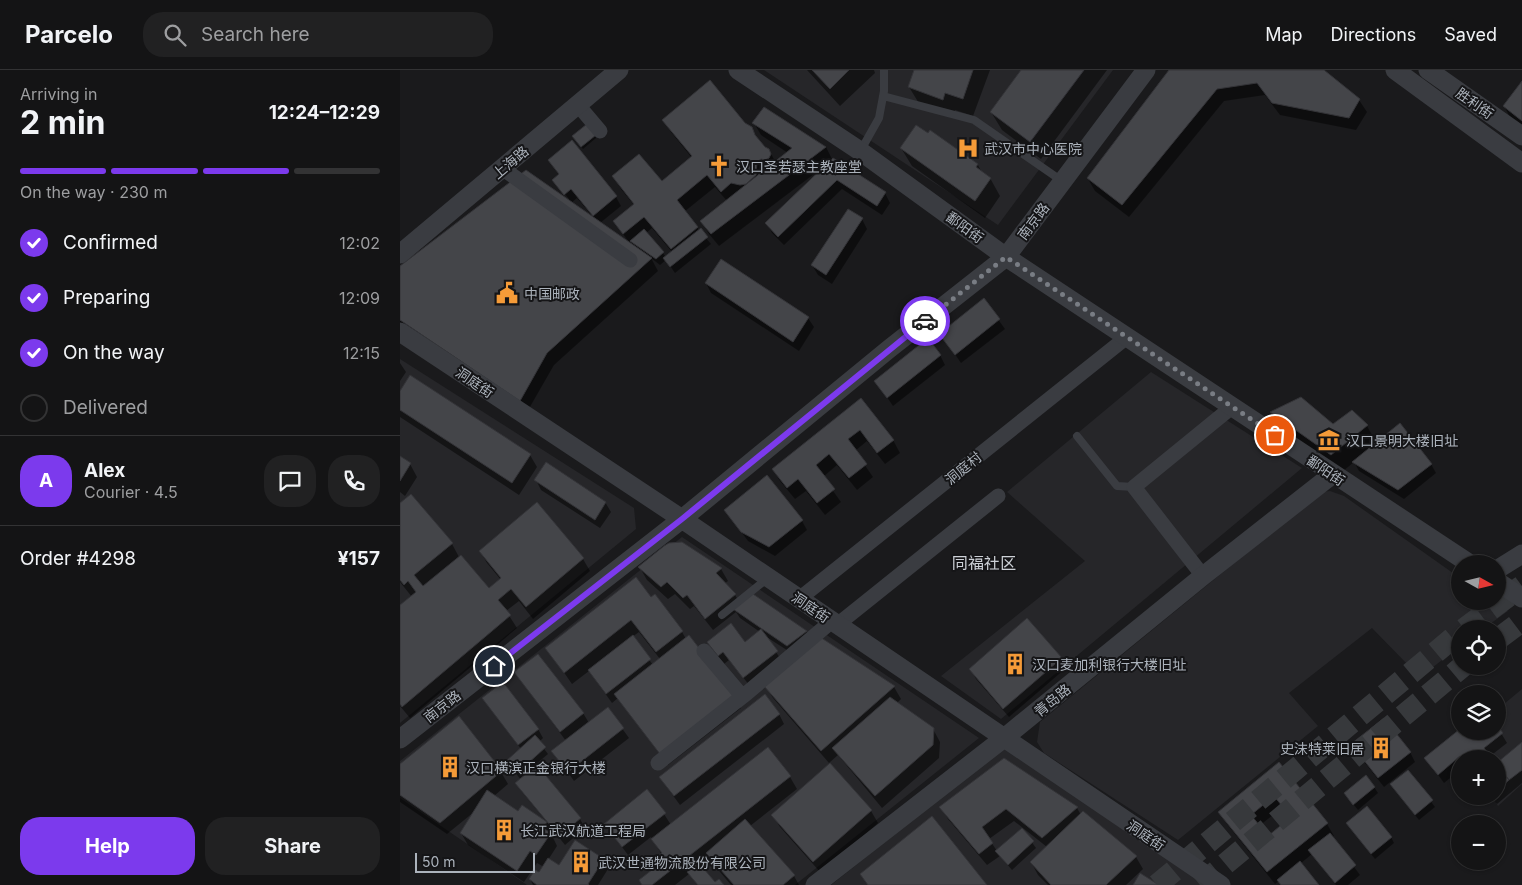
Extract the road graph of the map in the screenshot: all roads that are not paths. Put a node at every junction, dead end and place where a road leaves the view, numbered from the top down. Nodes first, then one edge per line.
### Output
1 (619, 70) edge
2 (738, 70) edge
3 (884, 70) edge
4 (1146, 70) edge
5 (1395, 70) edge
6 (1428, 70) edge
7 (883, 96) junction
8 (578, 105) junction
9 (600, 131) dead end
10 (1522, 136) edge
11 (860, 151) junction
12 (1522, 163) edge
13 (502, 168) junction
14 (1062, 181) junction
15 (400, 254) edge
16 (1006, 257) junction
17 (630, 260) dead end
18 (400, 332) edge
19 (1127, 337) junction
20 (1232, 407) junction
21 (1077, 436) dead end
22 (1333, 474) junction
23 (1134, 487) junction
24 (998, 496) dead end
25 (682, 519) junction
26 (1522, 554) edge
27 (1456, 555) edge
28 (1506, 564) edge
29 (1203, 576) junction
30 (768, 578) junction
31 (1506, 587) edge
32 (1522, 598) edge
33 (799, 599) junction
34 (722, 615) dead end
35 (834, 623) junction
36 (704, 651) dead end
37 (742, 696) junction
38 (1004, 738) junction
39 (400, 739) edge
40 (658, 763) dead end
41 (815, 885) edge
42 (1221, 885) edge

1 - 8 street, 上海路
2 - 11 street, 鄱阳街
3 - 7 lane
4 - 14 street, 南京路
5 - 12 street
6 - 10 street, 胜利街
7 - 11 lane
7 - 14 lane
8 - 9 street
8 - 13 street, 上海路
11 - 16 street, 鄱阳街
13 - 15 street, 上海路
13 - 17 street
14 - 16 street, 南京路
16 - 19 street, 鄱阳街
16 - 25 street, 南京路
18 - 25 street, 洞庭街
19 - 20 street, 鄱阳街
19 - 33 street, 洞庭村
20 - 22 street, 鄱阳街
20 - 23 street
21 - 23 lane
22 - 27 street, 鄱阳街
22 - 29 street, 青岛路
23 - 29 street
24 - 35 street
25 - 30 street, 洞庭街
25 - 39 street, 南京路
26 - 28 street
29 - 38 street, 青岛路
30 - 33 street, 洞庭街
30 - 34 lane
31 - 32 street
33 - 35 street, 洞庭街
35 - 37 street
35 - 38 street, 洞庭街
36 - 37 street
37 - 40 street
38 - 41 street, 青岛路
38 - 42 street, 洞庭街

